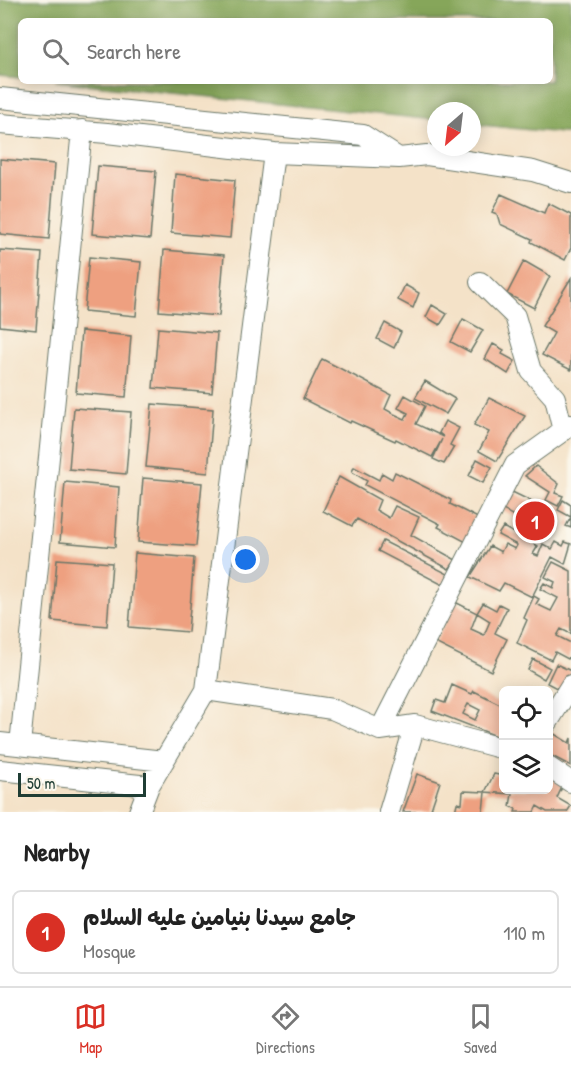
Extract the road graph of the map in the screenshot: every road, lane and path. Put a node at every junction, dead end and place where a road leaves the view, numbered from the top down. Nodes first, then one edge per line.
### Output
1 (0, 98) edge
2 (0, 124) edge
3 (82, 130) junction
4 (274, 153) junction
5 (399, 158) junction
6 (571, 183) edge
7 (480, 282) dead end
8 (567, 428) edge
9 (571, 685) edge
10 (206, 690) junction
11 (553, 715) edge
12 (415, 725) junction
13 (380, 730) junction
14 (10, 744) edge
15 (499, 748) edge
16 (164, 761) junction
17 (553, 769) edge
18 (0, 770) edge
19 (571, 782) edge
20 (149, 786) junction
21 (139, 812) edge
22 (389, 812) edge

1 - 5 street
2 - 3 street
3 - 4 street
3 - 14 street
4 - 5 street
4 - 10 street
5 - 6 street
7 - 8 street
8 - 13 street
9 - 11 street
10 - 13 street
10 - 16 street
12 - 13 street
12 - 15 street
12 - 22 street
14 - 16 street
16 - 20 street
17 - 19 street
18 - 20 street
20 - 21 street

